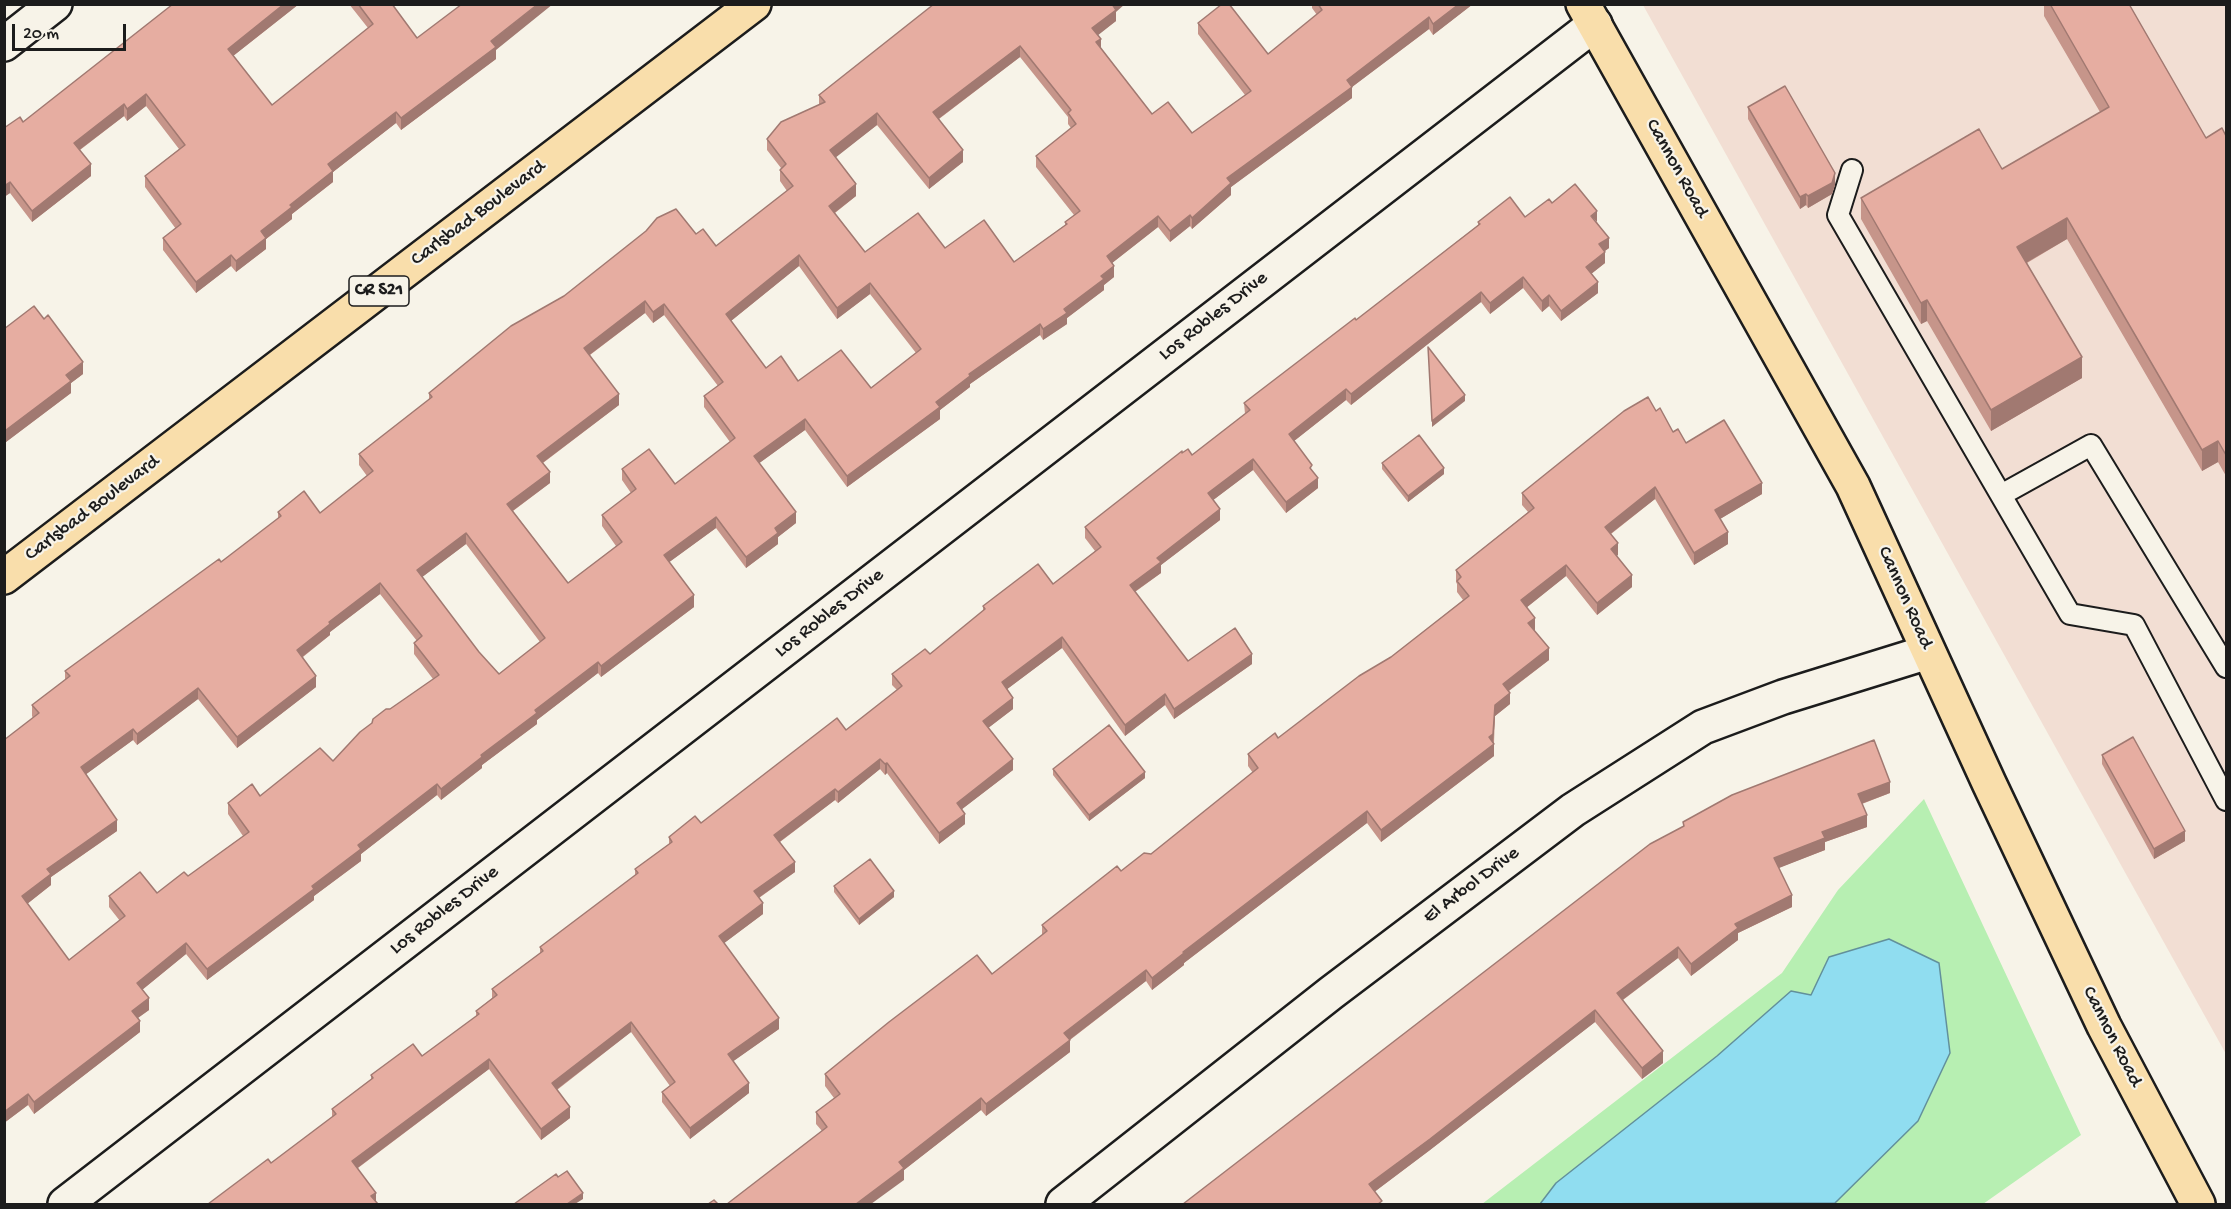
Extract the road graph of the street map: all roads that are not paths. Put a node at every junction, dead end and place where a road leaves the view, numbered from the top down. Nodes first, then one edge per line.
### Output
1 (55, 4) edge
2 (754, 4) edge
3 (1589, 14) edge
4 (4, 44) edge
5 (1852, 170) dead end
6 (2001, 495) junction
7 (4, 577) edge
8 (1928, 651) junction
9 (2226, 667) edge
10 (2226, 800) edge
11 (65, 1204) edge
12 (1063, 1204) edge
13 (2198, 1204) edge

1 - 4 street
2 - 7 main road, Carlsbad Boulevard / CR S21
3 - 8 main road, Cannon Road
3 - 11 street, Los Robles Drive
5 - 6 lane
6 - 9 lane
6 - 10 lane
8 - 12 street, El Arbol Drive
8 - 13 main road, Cannon Road

